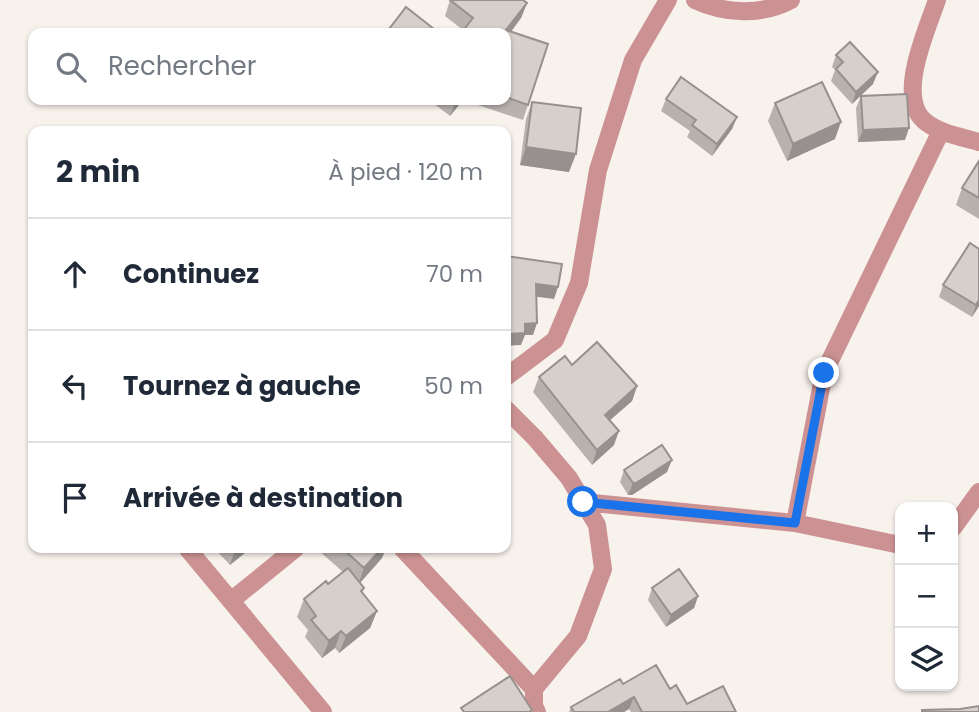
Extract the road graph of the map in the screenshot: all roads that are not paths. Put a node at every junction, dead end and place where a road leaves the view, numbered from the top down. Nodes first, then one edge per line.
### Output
1 (668, 0) edge
2 (695, 0) edge
3 (791, 0) edge
4 (937, 0) edge
5 (941, 131) junction
6 (979, 142) edge
7 (511, 373) edge
8 (511, 414) edge
9 (979, 492) edge
10 (583, 502) junction
11 (958, 521) edge
12 (795, 523) junction
13 (895, 544) edge
14 (191, 553) edge
15 (290, 553) edge
16 (407, 553) edge
17 (232, 600) junction
18 (534, 689) junction
19 (323, 712) edge
20 (537, 712) edge

1 - 7 street
2 - 3 street
4 - 5 street
5 - 6 street
5 - 12 street
8 - 10 street
9 - 11 street
10 - 12 street
10 - 18 street
12 - 13 street
14 - 17 street
15 - 17 street
16 - 18 street
17 - 19 street
18 - 20 street

